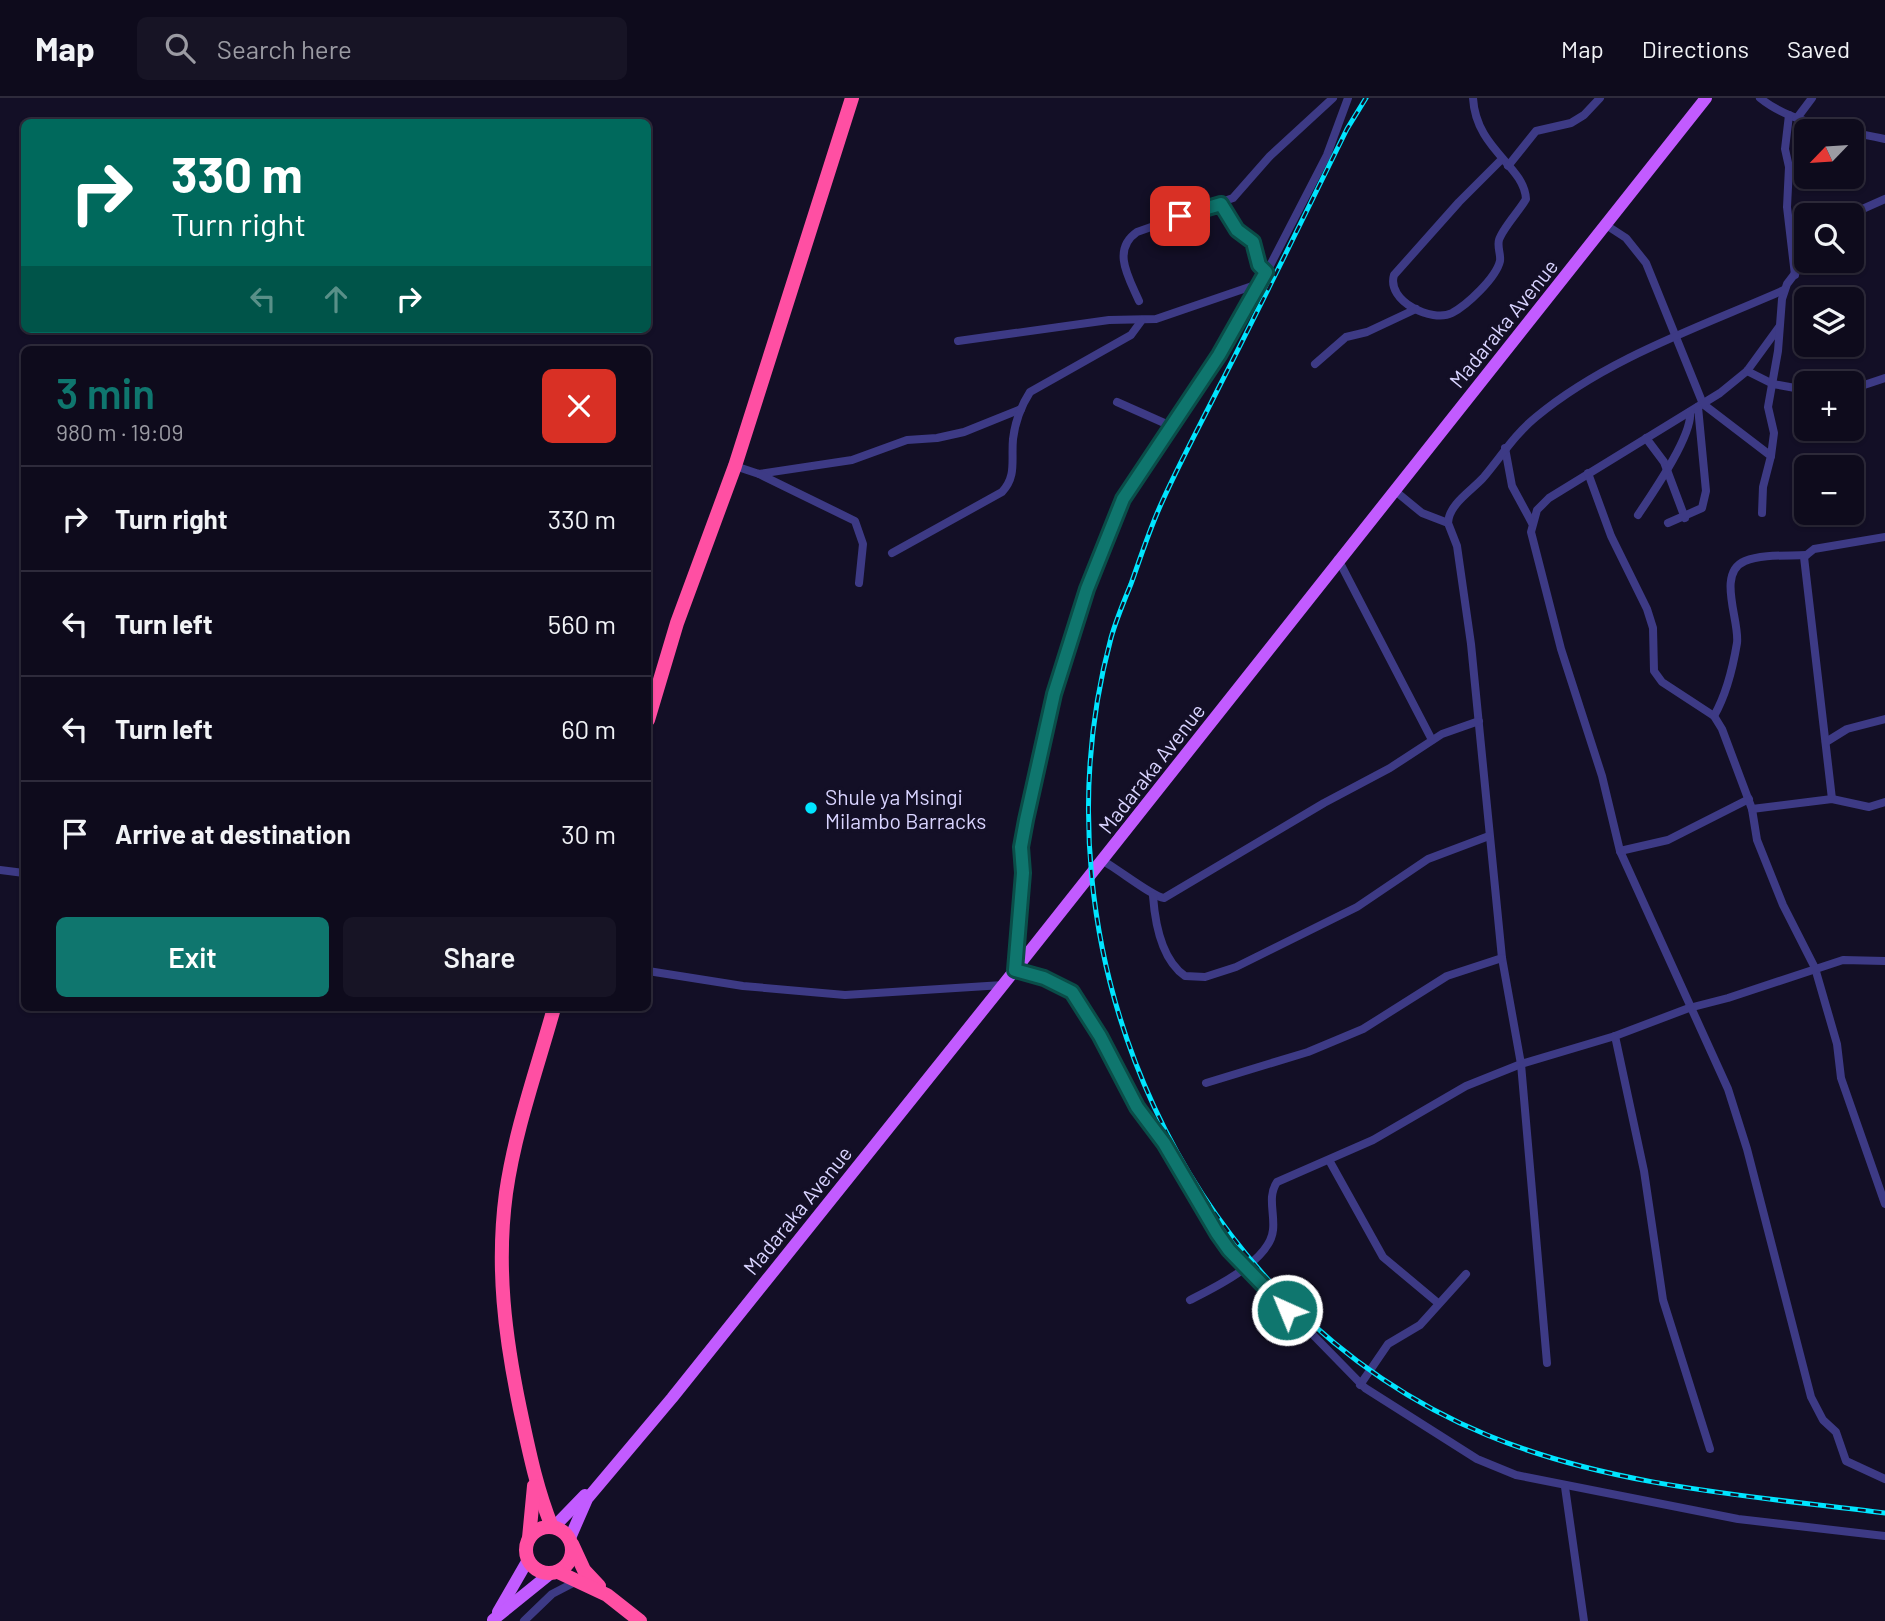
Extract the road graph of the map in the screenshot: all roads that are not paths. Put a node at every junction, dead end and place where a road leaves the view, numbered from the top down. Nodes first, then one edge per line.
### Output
1 (852, 98) edge
2 (1333, 98) edge
3 (1348, 98) edge
4 (1473, 98) edge
5 (1600, 98) edge
6 (1706, 98) edge
7 (1760, 98) edge
8 (1812, 98) edge
9 (1793, 117) junction
10 (1885, 139) edge
11 (1505, 163) junction
12 (1885, 199) edge
13 (1221, 204) junction
14 (1864, 208) edge
15 (1606, 225) junction
16 (1266, 272) junction
17 (1797, 273) edge
18 (1795, 276) junction
19 (1261, 283) junction
20 (1784, 290) junction
21 (1139, 301) dead end
22 (1416, 309) junction
23 (1142, 320) junction
24 (1779, 327) junction
25 (1676, 335) junction
26 (958, 341) dead end
27 (1315, 364) dead end
28 (1747, 372) junction
29 (1885, 378) edge
30 (1773, 384) junction
31 (1864, 385) edge
32 (1794, 388) edge
33 (1117, 402) dead end
34 (1697, 408) junction
35 (1021, 409) junction
36 (1171, 426) junction
37 (1646, 438) junction
38 (1505, 448) junction
39 (1770, 456) junction
40 (735, 466) junction
41 (1667, 470) junction
42 (1588, 473) junction
43 (759, 474) junction
44 (1394, 490) junction
45 (1762, 513) dead end
46 (1638, 515) dead end
47 (1685, 518) junction
48 (1448, 523) junction
49 (1532, 523) junction
50 (1668, 523) dead end
51 (1885, 537) edge
52 (892, 553) dead end
53 (1806, 555) junction
54 (1338, 559) junction
55 (859, 583) dead end
56 (651, 710) edge
57 (1714, 716) junction
58 (1885, 719) edge
59 (1479, 720) junction
60 (1432, 740) junction
61 (1826, 742) junction
62 (1749, 799) junction
63 (1832, 799) junction
64 (1885, 802) edge
65 (1752, 809) junction
66 (1489, 836) junction
67 (1620, 851) junction
68 (1103, 861) junction
69 (0, 870) edge
70 (21, 873) edge
71 (1153, 896) junction
72 (1502, 958) junction
73 (1885, 961) edge
74 (1815, 968) junction
75 (1015, 970) junction
76 (651, 971) edge
77 (1003, 985) junction
78 (1689, 1008) junction
79 (553, 1011) edge
80 (1615, 1037) junction
81 (1521, 1064) junction
82 (1206, 1083) dead end
83 (1329, 1160) junction
84 (1885, 1204) edge
85 (1245, 1266) junction
86 (1466, 1274) dead end
87 (1190, 1300) dead end
88 (1438, 1303) junction
89 (1547, 1363) dead end
90 (1360, 1385) junction
91 (1710, 1449) dead end
92 (622, 1458) junction
93 (1885, 1479) edge
94 (534, 1481) junction
95 (1565, 1486) junction
96 (553, 1527) junction
97 (1885, 1536) edge
98 (529, 1538) junction
99 (570, 1540) junction
100 (528, 1560) junction
101 (554, 1573) junction
102 (579, 1580) junction
103 (607, 1595) junction
104 (492, 1618) edge
105 (524, 1621) edge
106 (640, 1621) edge
107 (1584, 1621) edge

1 - 40 highway
2 - 13 street
3 - 16 street
4 - 11 street
5 - 11 street
6 - 15 main road, Madaraka Avenue
7 - 9 street
8 - 9 street
9 - 10 street
9 - 18 street
11 - 22 street
11 - 22 street
12 - 14 street
13 - 16 street
13 - 21 street
15 - 25 street
15 - 44 main road, Madaraka Avenue
16 - 19 street
17 - 18 street
18 - 20 street
19 - 23 street
19 - 36 street
20 - 24 street
20 - 25 street
22 - 27 street
23 - 26 street
23 - 35 street
24 - 28 street
24 - 30 street
25 - 34 street
25 - 38 street
28 - 30 street
28 - 34 street
29 - 31 street
30 - 32 street
30 - 39 street
33 - 36 street
34 - 37 street
34 - 39 street
34 - 41 street
34 - 47 street
35 - 43 street
35 - 52 street
36 - 75 street
37 - 41 street
37 - 42 street
38 - 48 street
38 - 49 street
39 - 45 street
40 - 43 street
40 - 56 highway
41 - 46 street
41 - 47 street
42 - 49 street
42 - 57 street
43 - 55 street
44 - 48 street
44 - 54 main road, Madaraka Avenue
47 - 50 street
48 - 59 street
49 - 67 street
51 - 53 street
53 - 57 street
53 - 61 street
54 - 60 street
54 - 68 main road, Madaraka Avenue
57 - 62 street
58 - 61 street
59 - 60 street
59 - 66 street
60 - 71 street
61 - 63 street
62 - 65 street
62 - 67 street
63 - 64 street
63 - 65 street
65 - 74 street
66 - 71 street
66 - 72 street
67 - 78 street
68 - 71 street
68 - 75 main road, Madaraka Avenue
69 - 70 street
72 - 81 street
72 - 82 street
73 - 74 street
74 - 78 street
74 - 84 street
75 - 77 main road, Madaraka Avenue
75 - 85 street
76 - 77 street
77 - 92 main road, Madaraka Avenue
78 - 80 street
78 - 93 street
79 - 94 highway
80 - 81 street
80 - 91 street
81 - 83 street
81 - 89 street
83 - 85 street
83 - 88 street
85 - 87 street
85 - 90 street
86 - 88 street
88 - 90 street
90 - 95 street
92 - 96 main road
92 - 99 main road
94 - 96 highway
94 - 98 highway
95 - 97 street
95 - 107 street
96 - 98 highway
96 - 99 highway
98 - 100 highway
99 - 101 highway
99 - 103 highway
100 - 101 highway
100 - 104 main road
101 - 102 highway
101 - 104 main road
102 - 103 highway
102 - 105 street
103 - 106 highway

